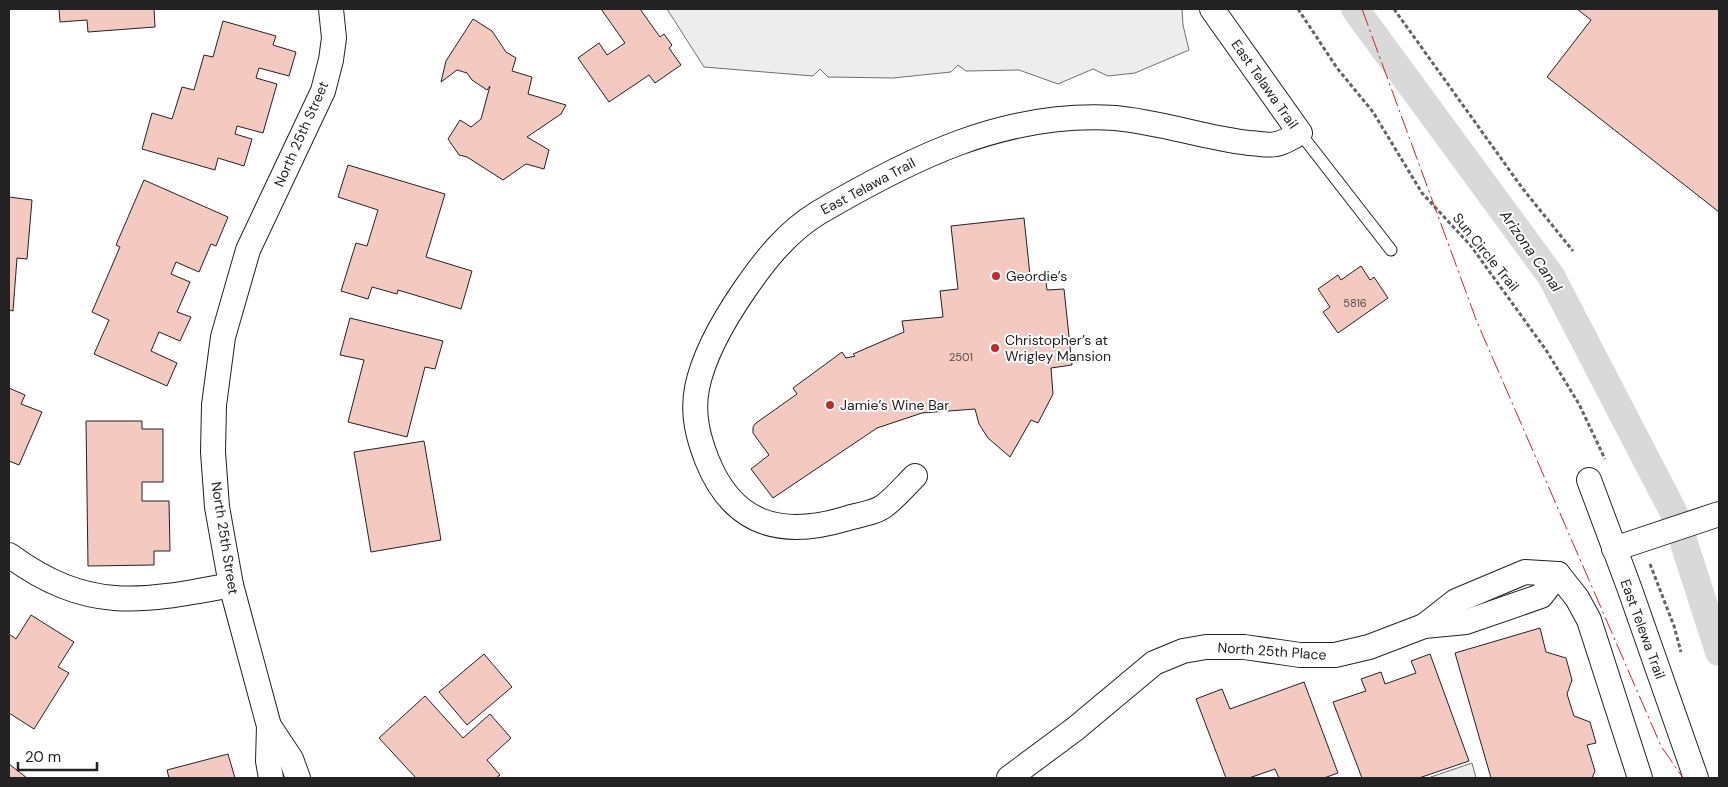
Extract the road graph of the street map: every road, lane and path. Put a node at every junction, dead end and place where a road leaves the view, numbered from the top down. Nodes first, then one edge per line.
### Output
1 (331, 9) edge
2 (1212, 9) edge
3 (1298, 9) edge
4 (1394, 9) edge
5 (1300, 134) junction
6 (1391, 250) dead end
7 (1573, 252) dead end
8 (1607, 463) dead end
9 (915, 476) dead end
10 (1589, 480) dead end
11 (1715, 516) edge
12 (1614, 549) junction
13 (9, 555) edge
14 (231, 585) junction
15 (269, 726) junction
16 (271, 778) edge
17 (298, 778) edge
18 (1009, 778) edge
19 (1640, 778) edge
20 (1696, 778) edge

1 - 14 street, North 25th Street
2 - 5 street, East Telawa Trail
3 - 8 path, Sun Circle Trail
4 - 7 path
5 - 6 lane
5 - 9 street, East Telawa Trail
10 - 12 street, East Telewa Trail
11 - 12 street
12 - 20 street, East Telewa Trail
13 - 14 street
14 - 15 street, North 25th Street
15 - 16 street, North 25th Street
15 - 17 street, North 25th Street
18 - 19 street, North 25th Place

